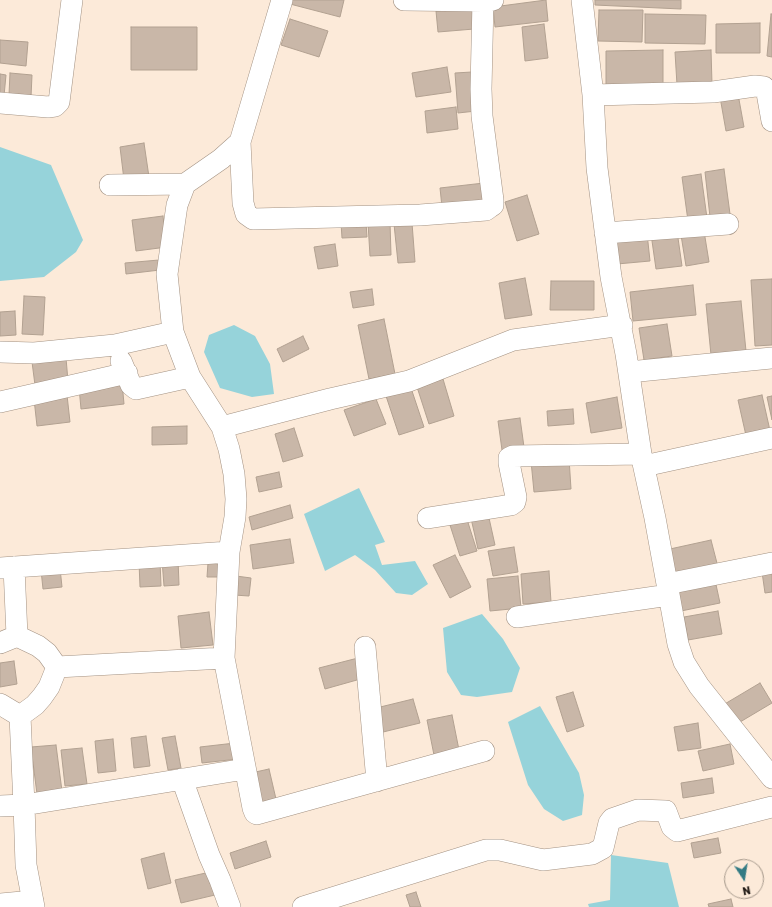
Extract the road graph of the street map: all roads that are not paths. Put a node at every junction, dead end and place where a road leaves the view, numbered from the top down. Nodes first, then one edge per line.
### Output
1 (72, 0) edge
2 (282, 0) edge
3 (404, 0) edge
4 (488, 0) edge
5 (582, 0) edge
6 (593, 95) junction
7 (0, 103) edge
8 (772, 120) edge
9 (240, 142) junction
10 (185, 184) junction
11 (110, 185) dead end
12 (728, 224) dead end
13 (606, 233) junction
14 (622, 325) junction
15 (173, 332) junction
16 (115, 345) junction
17 (0, 352) edge
18 (772, 358) edge
19 (629, 372) junction
20 (127, 373) junction
21 (190, 378) junction
22 (0, 402) edge
23 (222, 427) junction
24 (772, 438) edge
25 (642, 460) junction
26 (428, 518) dead end
27 (229, 552) junction
28 (772, 563) edge
29 (7, 567) edge
30 (668, 589) junction
31 (517, 617) dead end
32 (8, 640) edge
33 (365, 647) dead end
34 (224, 658) junction
35 (57, 667) junction
36 (0, 704) edge
37 (20, 716) junction
38 (484, 751) dead end
39 (245, 769) junction
40 (772, 778) edge
41 (182, 779) junction
42 (377, 781) junction
43 (24, 805) junction
44 (0, 806) edge
45 (772, 807) edge
46 (0, 904) edge
47 (33, 904) edge
48 (230, 907) edge
49 (303, 907) edge

1 - 7 street
2 - 9 street
3 - 4 street
4 - 9 street
5 - 6 street
6 - 8 street
6 - 13 street
9 - 10 street
10 - 11 street
10 - 15 street
12 - 13 street
13 - 14 street
14 - 19 street
14 - 23 street
15 - 16 street
15 - 21 street
16 - 17 street
16 - 20 street
18 - 19 street
19 - 25 street
20 - 21 street
20 - 22 street
21 - 23 street
23 - 27 street
24 - 25 street
25 - 26 street
25 - 30 street
27 - 29 street
27 - 34 street
28 - 30 street
29 - 32 street
30 - 31 street
30 - 40 street
32 - 35 street
33 - 42 street
34 - 35 street
34 - 39 street
35 - 37 street
36 - 37 street
37 - 43 street
38 - 42 street
39 - 41 street
39 - 42 street
41 - 43 street
41 - 48 street
43 - 44 street
43 - 47 street
45 - 49 street
46 - 47 street

